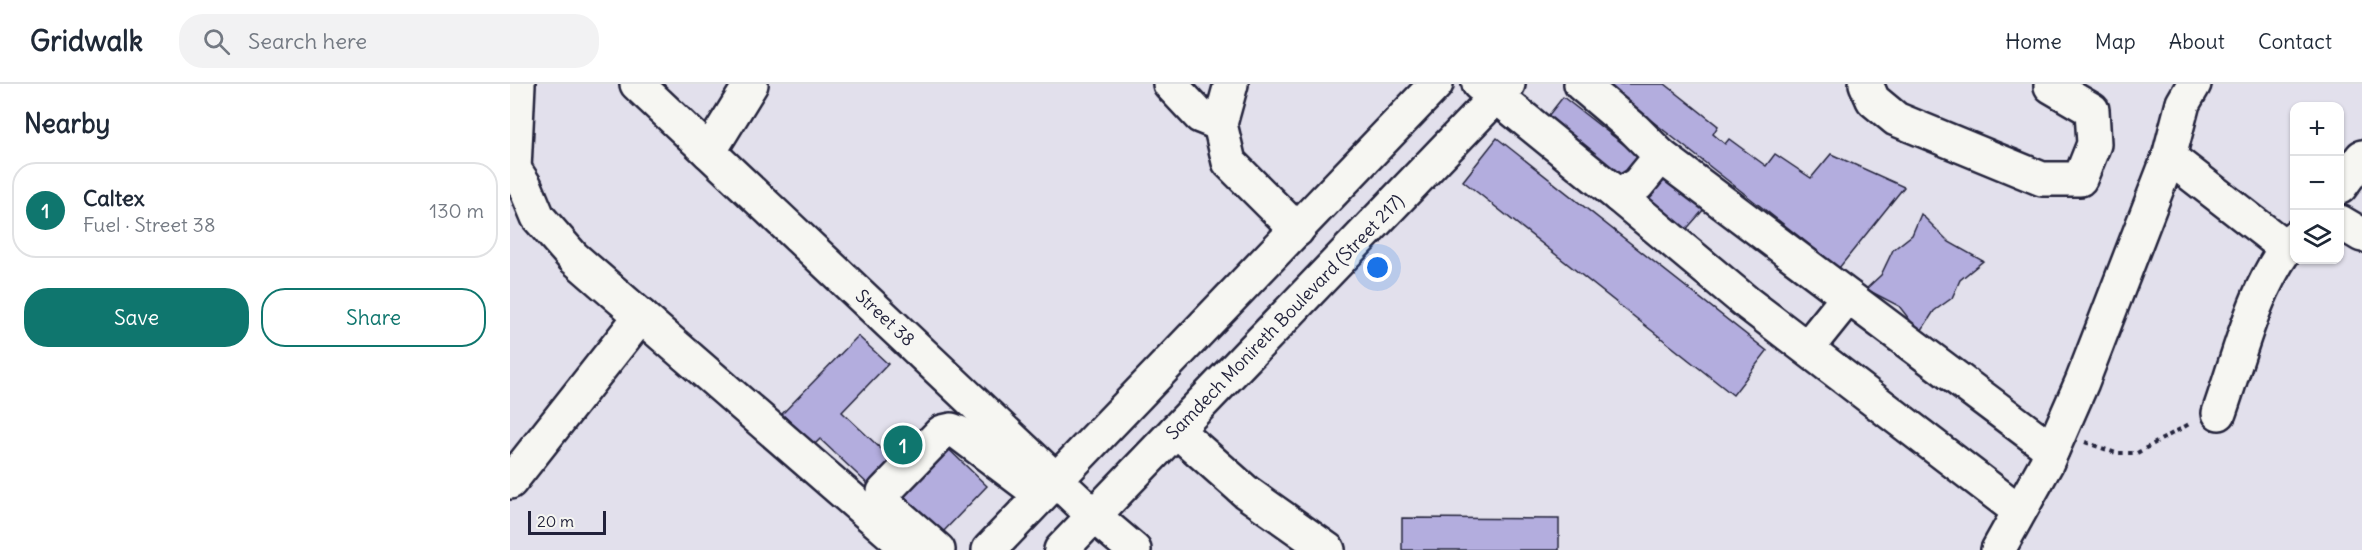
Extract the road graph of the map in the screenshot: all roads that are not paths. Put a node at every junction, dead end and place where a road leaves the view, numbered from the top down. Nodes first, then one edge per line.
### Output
1 (518, 84) edge
2 (637, 84) edge
3 (751, 84) edge
4 (1170, 84) edge
5 (1231, 84) edge
6 (1436, 84) edge
7 (1581, 84) edge
8 (1866, 84) edge
9 (2194, 84) edge
10 (2049, 85) edge
11 (1494, 88) edge
12 (1221, 124) junction
13 (709, 152) junction
14 (1661, 156) junction
15 (2169, 157) junction
16 (2362, 157) edge
17 (512, 168) edge
18 (2344, 182) edge
19 (1619, 196) junction
20 (2344, 224) edge
21 (1297, 230) junction
22 (2362, 234) edge
23 (2290, 243) edge
24 (1848, 297) junction
25 (641, 316) junction
26 (1807, 348) junction
27 (2219, 413) road end
28 (1176, 430) junction
29 (2056, 441) junction
30 (516, 464) edge
31 (1049, 488) junction
32 (2019, 511) junction
33 (1094, 516) junction
34 (910, 550) edge
35 (938, 550) edge
36 (989, 550) edge
37 (1061, 550) edge
38 (1134, 550) edge
39 (1328, 550) edge
40 (1998, 550) edge

1 - 17 street
2 - 13 street, Street 38
3 - 13 street
4 - 12 street
5 - 12 street
6 - 21 street
7 - 14 street
8 - 10 street
9 - 15 street
11 - 19 street
11 - 28 street, Samdech Monireth Boulevard (Street 217)
12 - 21 street
13 - 31 street, Street 38
14 - 19 street
14 - 24 street
15 - 23 street
15 - 29 street
16 - 18 street
17 - 25 street
19 - 26 street
20 - 22 street
21 - 31 street
23 - 27 street
24 - 26 street
24 - 29 street
25 - 30 street
25 - 34 street
26 - 32 street
28 - 33 street, Samdech Monireth Boulevard (Street 217)
28 - 39 street
29 - 32 street
31 - 33 street, Street 38
31 - 35 street
31 - 36 street
32 - 40 street
33 - 37 street, Samdech Monireth Boulevard (Street 217)
33 - 38 street, Street 38

